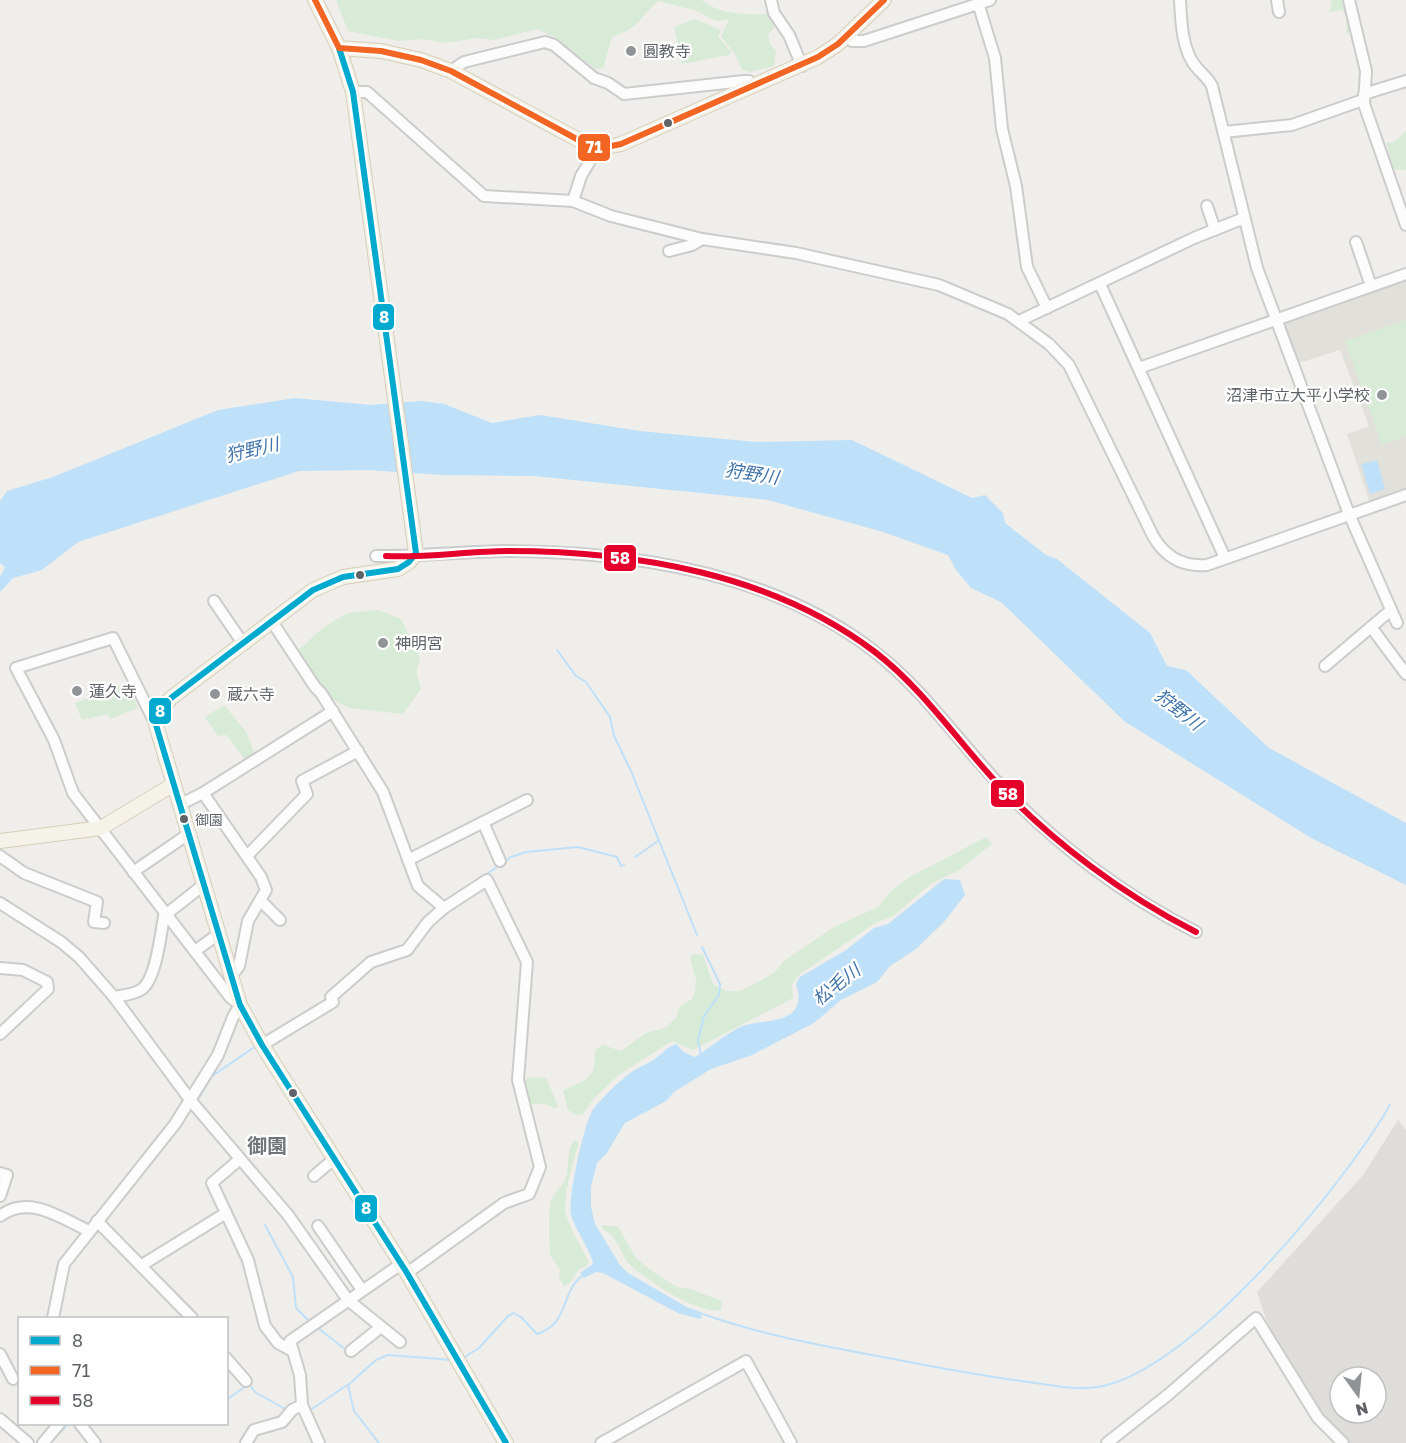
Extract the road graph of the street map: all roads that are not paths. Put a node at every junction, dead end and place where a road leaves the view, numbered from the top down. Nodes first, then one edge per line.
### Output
1 (315, 0) edge
2 (771, 0) edge
3 (884, 0) edge
4 (990, 0) edge
5 (1180, 0) edge
6 (1277, 0) edge
7 (1349, 0) edge
8 (978, 3) junction
9 (955, 5) edge
10 (1279, 12) dead end
11 (847, 35) junction
12 (339, 48) junction
13 (802, 66) junction
14 (451, 71) junction
15 (1406, 81) edge
16 (753, 85) junction
17 (353, 92) junction
18 (1363, 97) junction
19 (1224, 132) junction
20 (597, 149) junction
21 (573, 201) junction
22 (1207, 206) dead end
23 (1244, 218) junction
24 (1406, 225) edge
25 (1215, 230) junction
26 (702, 238) junction
27 (1356, 242) dead end
28 (669, 251) dead end
29 (1406, 274) edge
30 (1100, 284) junction
31 (1371, 286) junction
32 (1047, 308) junction
33 (1275, 319) junction
34 (1019, 321) junction
35 (1139, 368) junction
36 (1406, 495) edge
37 (1349, 514) junction
38 (415, 553) junction
39 (376, 556) dead end
40 (1226, 558) junction
41 (214, 601) dead end
42 (1391, 610) junction
43 (272, 620) junction
44 (1397, 624) dead end
45 (1371, 627) junction
46 (242, 642) junction
47 (1325, 666) dead end
48 (1406, 674) edge
49 (333, 711) junction
50 (156, 725) junction
51 (358, 751) junction
52 (174, 784) junction
53 (203, 793) junction
54 (527, 800) dead end
55 (179, 806) junction
56 (483, 822) junction
57 (101, 828) junction
58 (187, 835) junction
59 (0, 841) edge
60 (0, 856) edge
61 (247, 856) junction
62 (408, 860) junction
63 (500, 861) dead end
64 (133, 872) junction
65 (202, 886) junction
66 (261, 901) junction
67 (0, 903) edge
68 (444, 908) junction
69 (165, 914) junction
70 (280, 920) dead end
71 (104, 923) dead end
72 (1196, 932) dead end
73 (217, 934) junction
74 (195, 951) junction
75 (0, 968) edge
76 (230, 978) junction
77 (114, 997) junction
78 (240, 1005) junction
79 (0, 1034) edge
80 (262, 1045) junction
81 (191, 1101) junction
82 (240, 1159) junction
83 (334, 1159) junction
84 (0, 1173) edge
85 (314, 1176) dead end
86 (0, 1196) edge
87 (1, 1211) edge
88 (226, 1213) junction
89 (100, 1223) junction
90 (318, 1226) dead end
91 (89, 1231) junction
92 (142, 1264) junction
93 (404, 1269) junction
94 (362, 1290) junction
95 (348, 1300) junction
96 (53, 1317) edge
97 (191, 1317) edge
98 (381, 1327) junction
99 (400, 1342) dead end
100 (293, 1351) junction
101 (351, 1351) dead end
102 (0, 1354) edge
103 (228, 1360) edge
104 (13, 1379) dead end
105 (246, 1381) dead end
106 (302, 1405) junction
107 (0, 1419) edge
108 (58, 1425) edge
109 (81, 1425) edge
110 (27, 1443) edge
111 (43, 1443) edge
112 (95, 1443) edge
113 (246, 1443) edge
114 (319, 1443) edge
115 (506, 1443) edge
116 (601, 1443) edge
117 (790, 1443) edge
118 (1107, 1443) edge
119 (1343, 1443) edge

1 - 12 main road
2 - 13 street
3 - 11 main road
4 - 8 street
5 - 19 street
6 - 10 street
7 - 18 street
8 - 9 street
8 - 32 street
9 - 11 street
11 - 13 main road
12 - 14 main road
12 - 17 main road
13 - 16 main road
14 - 16 street
14 - 20 main road
15 - 18 street
16 - 20 main road
17 - 21 street
17 - 38 main road
18 - 19 street
18 - 24 street
19 - 23 street
20 - 21 street
21 - 26 street
22 - 25 street
23 - 25 street
23 - 33 street
25 - 30 street
26 - 28 street
26 - 34 street
27 - 31 street
29 - 31 street
30 - 32 street
30 - 35 street
31 - 33 street
32 - 34 street
33 - 35 street
33 - 37 street
34 - 40 street
35 - 40 street
36 - 37 street
37 - 40 street
37 - 42 street
38 - 39 street
38 - 43 main road
38 - 72 street
41 - 46 street
42 - 44 street
42 - 45 street
43 - 46 main road
43 - 49 street
45 - 47 street
45 - 48 street
46 - 50 main road
49 - 51 street
49 - 53 street
50 - 52 main road
50 - 57 street
51 - 61 street
51 - 62 street
52 - 55 main road
52 - 57 main road
53 - 55 street
53 - 61 street
54 - 56 street
55 - 58 main road
56 - 62 street
56 - 63 street
57 - 59 main road
57 - 64 street
58 - 64 street
58 - 65 main road
60 - 71 street
61 - 66 street
62 - 68 street
64 - 69 street
65 - 69 street
65 - 73 main road
66 - 70 street
66 - 76 street
67 - 77 street
68 - 80 street
68 - 93 street
69 - 74 street
69 - 77 street
73 - 74 street
73 - 76 main road
74 - 78 street
75 - 79 street
76 - 78 main road
77 - 81 street
78 - 80 main road
78 - 81 street
80 - 83 main road
81 - 82 street
81 - 89 street
82 - 88 street
82 - 95 street
83 - 85 street
83 - 93 main road
84 - 86 street
87 - 91 street
88 - 92 street
88 - 100 street
89 - 91 street
89 - 92 street
90 - 94 street
91 - 96 street
92 - 97 street
93 - 94 street
93 - 115 main road
94 - 95 street
95 - 98 street
95 - 100 street
98 - 99 street
98 - 101 street
100 - 106 street
102 - 104 street
103 - 105 street
106 - 113 street
106 - 114 street
107 - 110 street
108 - 111 street
109 - 112 street
116 - 117 street
118 - 119 street

